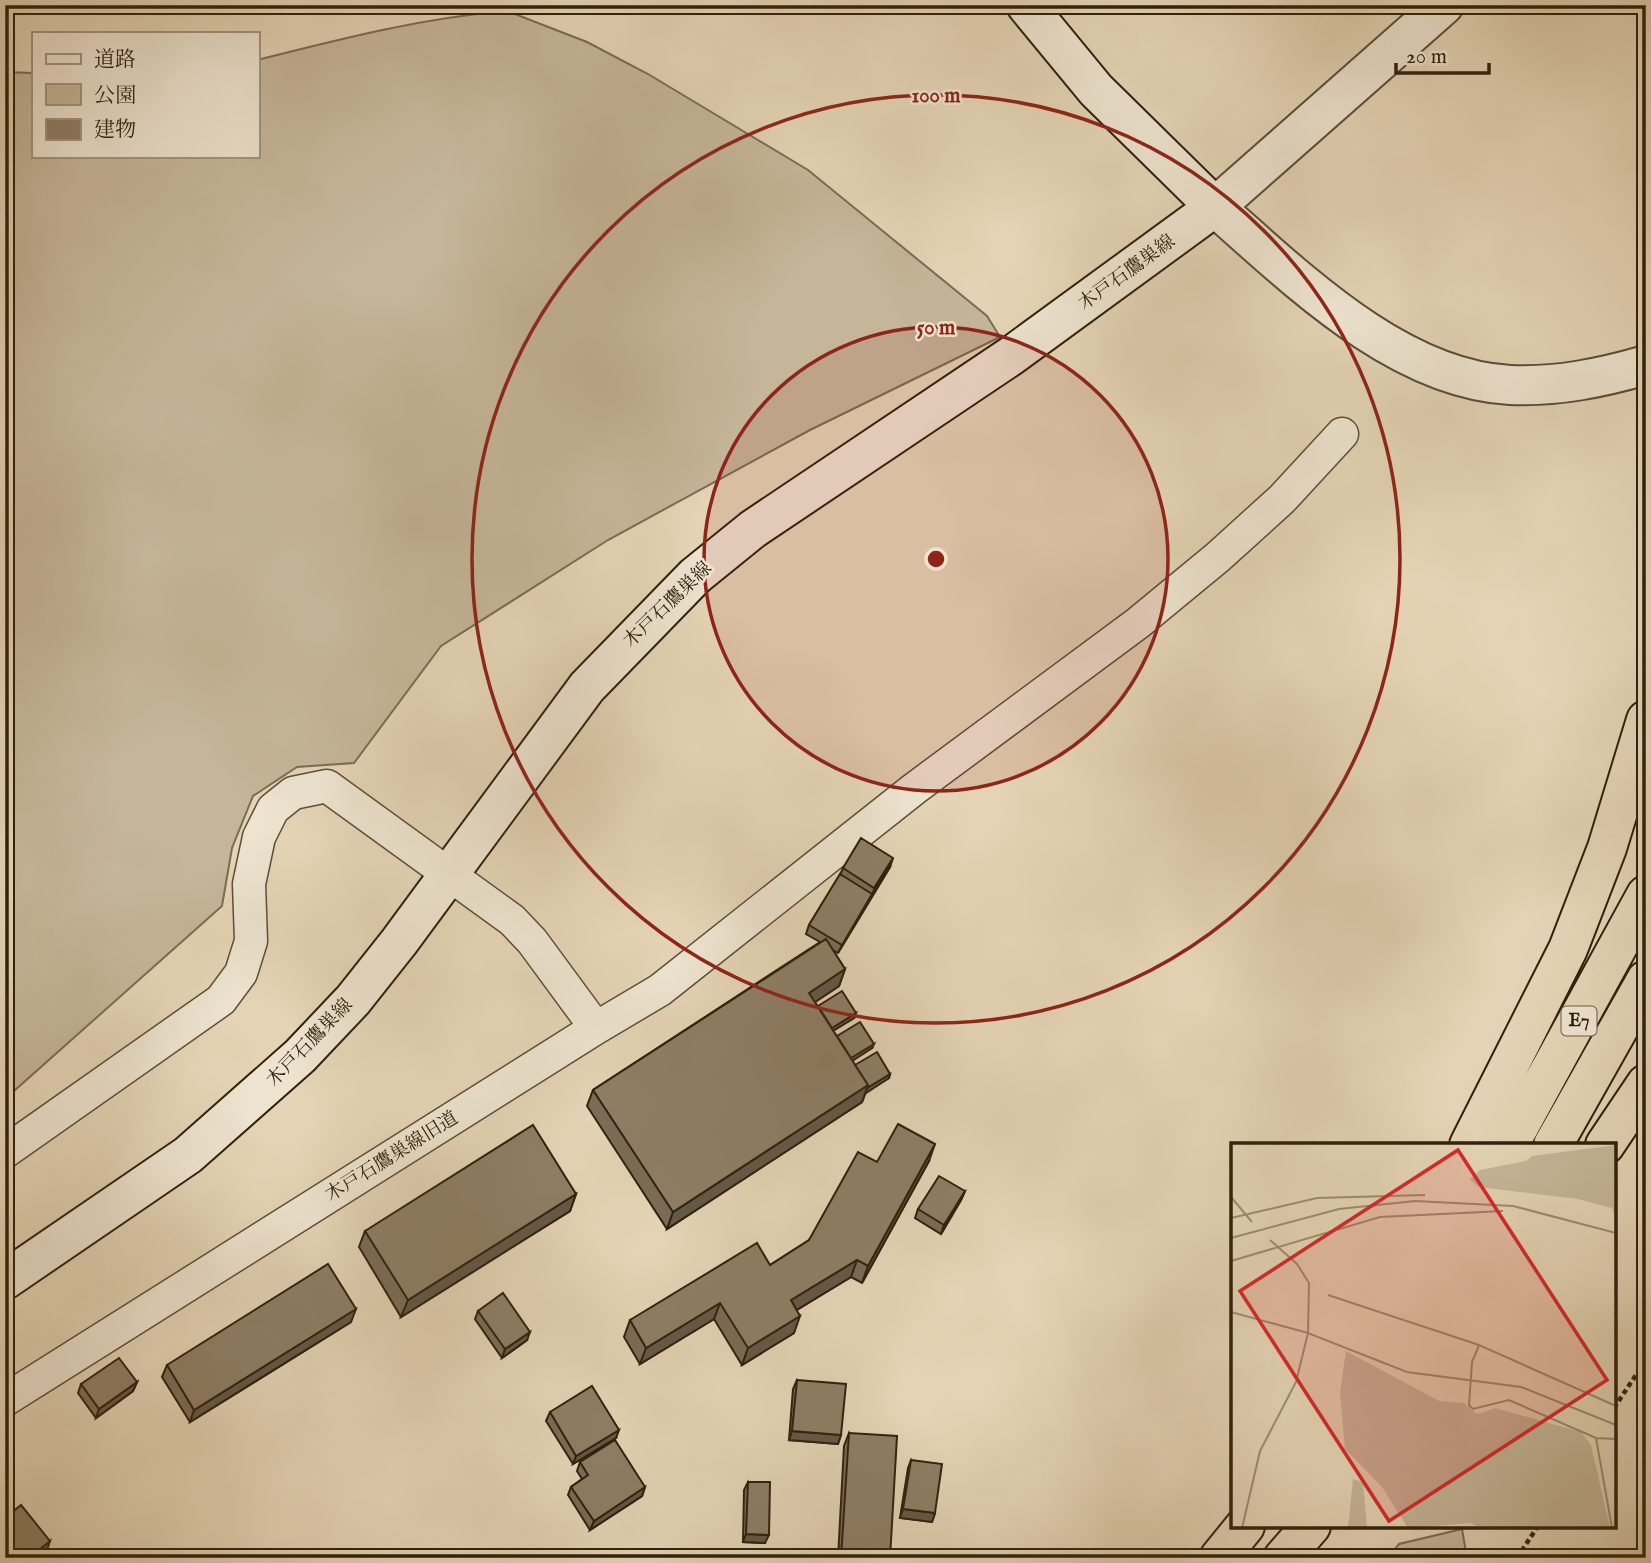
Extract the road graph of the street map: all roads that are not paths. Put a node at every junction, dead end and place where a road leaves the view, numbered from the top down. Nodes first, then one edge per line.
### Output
1 (1026, 5) edge
2 (1444, 5) edge
3 (1215, 207) junction
4 (1646, 365) edge
5 (1342, 434) dead end
6 (1646, 720) edge
7 (449, 874) junction
8 (1646, 895) edge
9 (1646, 980) edge
10 (596, 1028) junction
11 (1646, 1084) edge
12 (1470, 1143) edge
13 (1510, 1143) edge
14 (1554, 1143) edge
15 (1606, 1143) edge
16 (5, 1152) edge
17 (5, 1280) edge
18 (5, 1400) edge
19 (1234, 1528) edge
20 (1243, 1528) edge
21 (1290, 1528) edge
22 (1309, 1528) edge
23 (1217, 1558) edge
24 (1267, 1558) edge
25 (1283, 1558) edge

1 - 3 main road
2 - 3 main road, 木戸石鷹巣線
3 - 4 main road
3 - 7 main road, 木戸石鷹巣線
5 - 10 street, 木戸石鷹巣線旧道
6 - 12 highway
7 - 10 street
7 - 16 street
7 - 17 main road, 木戸石鷹巣線
8 - 13 highway, E7
9 - 14 highway, E7
10 - 18 street, 木戸石鷹巣線旧道
11 - 15 highway
19 - 23 highway
20 - 23 highway
21 - 24 highway
22 - 25 highway

